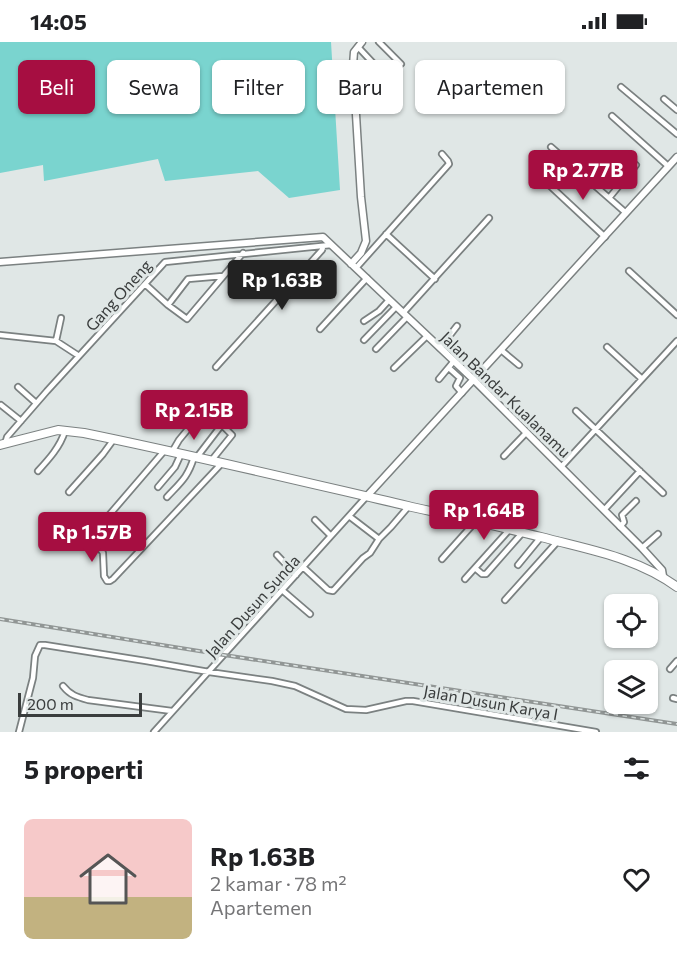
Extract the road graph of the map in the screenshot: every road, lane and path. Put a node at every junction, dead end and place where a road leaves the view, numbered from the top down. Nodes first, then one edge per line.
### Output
1 (379, 42) edge
2 (360, 44) edge
3 (373, 60) edge
4 (398, 60) edge
5 (621, 87) dead end
6 (664, 99) dead end
7 (677, 110) edge
8 (612, 116) dead end
9 (677, 134) edge
10 (551, 147) dead end
11 (442, 154) dead end
12 (677, 157) edge
13 (636, 165) dead end
14 (668, 166) junction
15 (546, 182) dead end
16 (609, 198) junction
17 (626, 213) junction
18 (489, 218) dead end
19 (386, 234) junction
20 (605, 237) junction
21 (331, 245) junction
22 (323, 246) junction
23 (243, 253) junction
24 (363, 255) junction
25 (0, 262) edge
26 (354, 266) junction
27 (629, 271) dead end
28 (223, 276) junction
29 (367, 278) junction
30 (435, 279) junction
31 (145, 284) junction
32 (389, 300) junction
33 (168, 305) junction
34 (396, 307) junction
35 (405, 315) junction
36 (677, 315) edge
37 (61, 318) dead end
38 (364, 321) dead end
39 (457, 326) dead end
40 (320, 329) dead end
41 (0, 335) edge
42 (427, 336) junction
43 (364, 340) dead end
44 (56, 341) junction
45 (677, 341) edge
46 (607, 347) dead end
47 (440, 348) junction
48 (376, 349) dead end
49 (501, 350) junction
50 (79, 356) junction
51 (454, 361) junction
52 (519, 365) dead end
53 (216, 367) dead end
54 (394, 368) dead end
55 (449, 368) junction
56 (461, 368) junction
57 (456, 374) junction
58 (439, 379) dead end
59 (642, 379) junction
60 (474, 380) junction
61 (18, 387) dead end
62 (462, 393) junction
63 (36, 403) junction
64 (1, 405) edge
65 (576, 411) dead end
66 (230, 414) dead end
67 (198, 417) dead end
68 (21, 421) junction
69 (222, 425) junction
70 (596, 429) junction
71 (65, 430) junction
72 (526, 433) junction
73 (114, 439) junction
74 (3, 444) edge
75 (169, 451) junction
76 (181, 454) junction
77 (504, 456) dead end
78 (195, 457) junction
79 (212, 461) junction
80 (222, 463) junction
81 (561, 467) junction
82 (38, 471) dead end
83 (640, 471) junction
84 (158, 487) dead end
85 (69, 492) dead end
86 (663, 493) dead end
87 (167, 496) dead end
88 (367, 496) junction
89 (636, 501) dead end
90 (409, 506) junction
91 (604, 510) junction
92 (349, 516) junction
93 (315, 520) dead end
94 (476, 521) junction
95 (620, 527) junction
96 (510, 529) junction
97 (523, 532) junction
98 (658, 534) dead end
99 (331, 536) junction
100 (541, 537) junction
101 (379, 539) junction
102 (558, 541) junction
103 (642, 548) junction
104 (277, 555) dead end
105 (442, 559) dead end
106 (518, 565) dead end
107 (303, 567) junction
108 (475, 568) junction
109 (296, 574) junction
110 (663, 576) junction
111 (465, 579) dead end
112 (677, 587) edge
113 (282, 590) junction
114 (505, 600) dead end
115 (310, 614) dead end
116 (677, 662) edge
117 (670, 669) dead end
118 (209, 672) junction
119 (63, 686) dead end
120 (172, 711) junction
121 (579, 731) edge
122 (19, 732) edge
123 (154, 732) edge
124 (596, 732) edge

1 - 4 street
2 - 3 street
2 - 24 street
5 - 9 street
6 - 7 street
8 - 14 street
10 - 16 street
11 - 19 street
12 - 14 street
13 - 16 street
14 - 17 street
15 - 20 street
16 - 17 street
17 - 20 street
18 - 30 street
19 - 24 street
19 - 30 street
20 - 49 street
21 - 22 street, Gang Oneng
21 - 25 street, Jalan Bandar Kualanamu
21 - 26 street, Jalan Bandar Kualanamu
22 - 23 street, Gang Oneng
22 - 53 street
23 - 28 street
23 - 31 street, Gang Oneng
24 - 26 street
26 - 29 street, Jalan Bandar Kualanamu
27 - 36 street
28 - 33 street
28 - 33 street
29 - 32 street, Jalan Bandar Kualanamu
29 - 40 street
30 - 35 street
31 - 33 street
31 - 50 street, Gang Oneng
32 - 34 street, Jalan Bandar Kualanamu
32 - 38 street
34 - 35 street, Jalan Bandar Kualanamu
34 - 43 street
35 - 42 street, Jalan Bandar Kualanamu
35 - 48 street
37 - 44 street
39 - 47 street
41 - 44 street
42 - 47 street, Jalan Bandar Kualanamu
42 - 54 street
44 - 50 street
45 - 59 street
46 - 59 street
47 - 51 street, Jalan Bandar Kualanamu
49 - 52 street
49 - 60 street
50 - 63 street, Gang Oneng
51 - 55 street
51 - 56 street, Jalan Bandar Kualanamu
55 - 57 street
55 - 58 street
56 - 57 street
56 - 60 street, Jalan Bandar Kualanamu
57 - 62 street
59 - 70 street
60 - 62 street
60 - 72 street, Jalan Bandar Kualanamu
61 - 63 street
62 - 88 street
63 - 68 street, Gang Oneng
64 - 68 street
65 - 70 street
66 - 69 street
67 - 75 street
68 - 74 street, Gang Oneng
69 - 78 street
69 - 79 street
70 - 81 street
70 - 83 street
71 - 73 highway
71 - 74 highway
71 - 82 street
72 - 77 street
72 - 81 street, Jalan Bandar Kualanamu
73 - 75 highway
73 - 85 street
75 - 76 highway
75 - 80 street
76 - 78 highway
76 - 84 street
78 - 79 highway
78 - 87 street
79 - 80 highway
80 - 88 highway
81 - 91 street, Jalan Bandar Kualanamu
83 - 86 street
83 - 91 street
88 - 90 highway
88 - 92 street, Jalan Dusun Sunda
89 - 95 street
90 - 94 highway
90 - 101 street
91 - 95 street, Jalan Bandar Kualanamu
92 - 99 street, Jalan Dusun Sunda
92 - 101 street
93 - 99 street
94 - 96 highway
94 - 105 street
95 - 103 street, Jalan Bandar Kualanamu
96 - 97 highway
96 - 108 street
97 - 100 highway
97 - 108 street
98 - 103 street
99 - 107 street, Jalan Dusun Sunda
100 - 102 highway
100 - 106 street
101 - 107 street
102 - 110 highway
102 - 114 street
103 - 110 street, Jalan Bandar Kualanamu
104 - 109 street
107 - 109 street, Jalan Dusun Sunda
108 - 111 street
109 - 113 street, Jalan Dusun Sunda
110 - 112 highway
113 - 115 street
113 - 118 street, Jalan Dusun Sunda
116 - 117 street
118 - 120 street, Jalan Dusun Sunda
118 - 121 street, Jalan Dusun Karya I
118 - 122 street, Jalan Dusun Karya I
119 - 120 street
120 - 123 street, Jalan Dusun Sunda
121 - 124 street, Jalan Dusun Karya I

